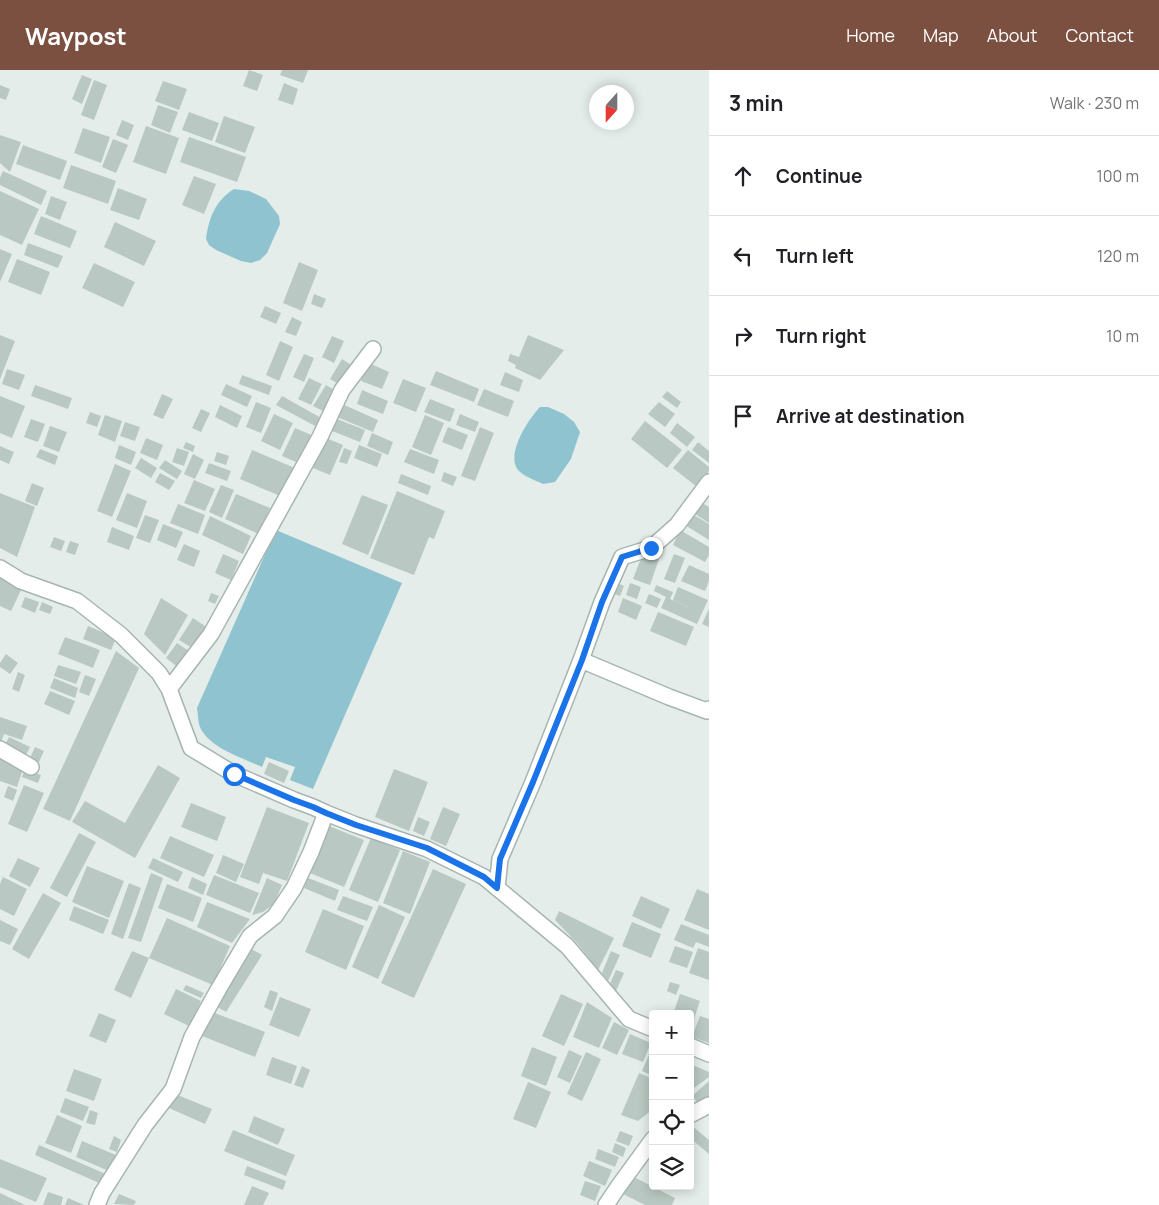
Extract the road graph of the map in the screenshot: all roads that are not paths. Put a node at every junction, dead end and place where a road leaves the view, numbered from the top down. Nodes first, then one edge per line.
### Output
1 (373, 349) dead end
2 (709, 482) edge
3 (0, 568) edge
4 (582, 660) junction
5 (169, 689) junction
6 (709, 709) edge
7 (0, 749) edge
8 (31, 766) dead end
9 (326, 813) junction
10 (497, 888) junction
11 (649, 1027) edge
12 (694, 1048) edge
13 (709, 1054) edge
14 (709, 1105) edge
15 (694, 1113) edge
16 (649, 1144) edge
17 (97, 1205) edge
18 (606, 1205) edge

1 - 5 street
2 - 4 street
3 - 5 street
4 - 6 street
4 - 10 street
5 - 9 street
7 - 8 street
9 - 10 street
9 - 17 street
10 - 11 street
12 - 13 street
14 - 15 street
16 - 18 street

